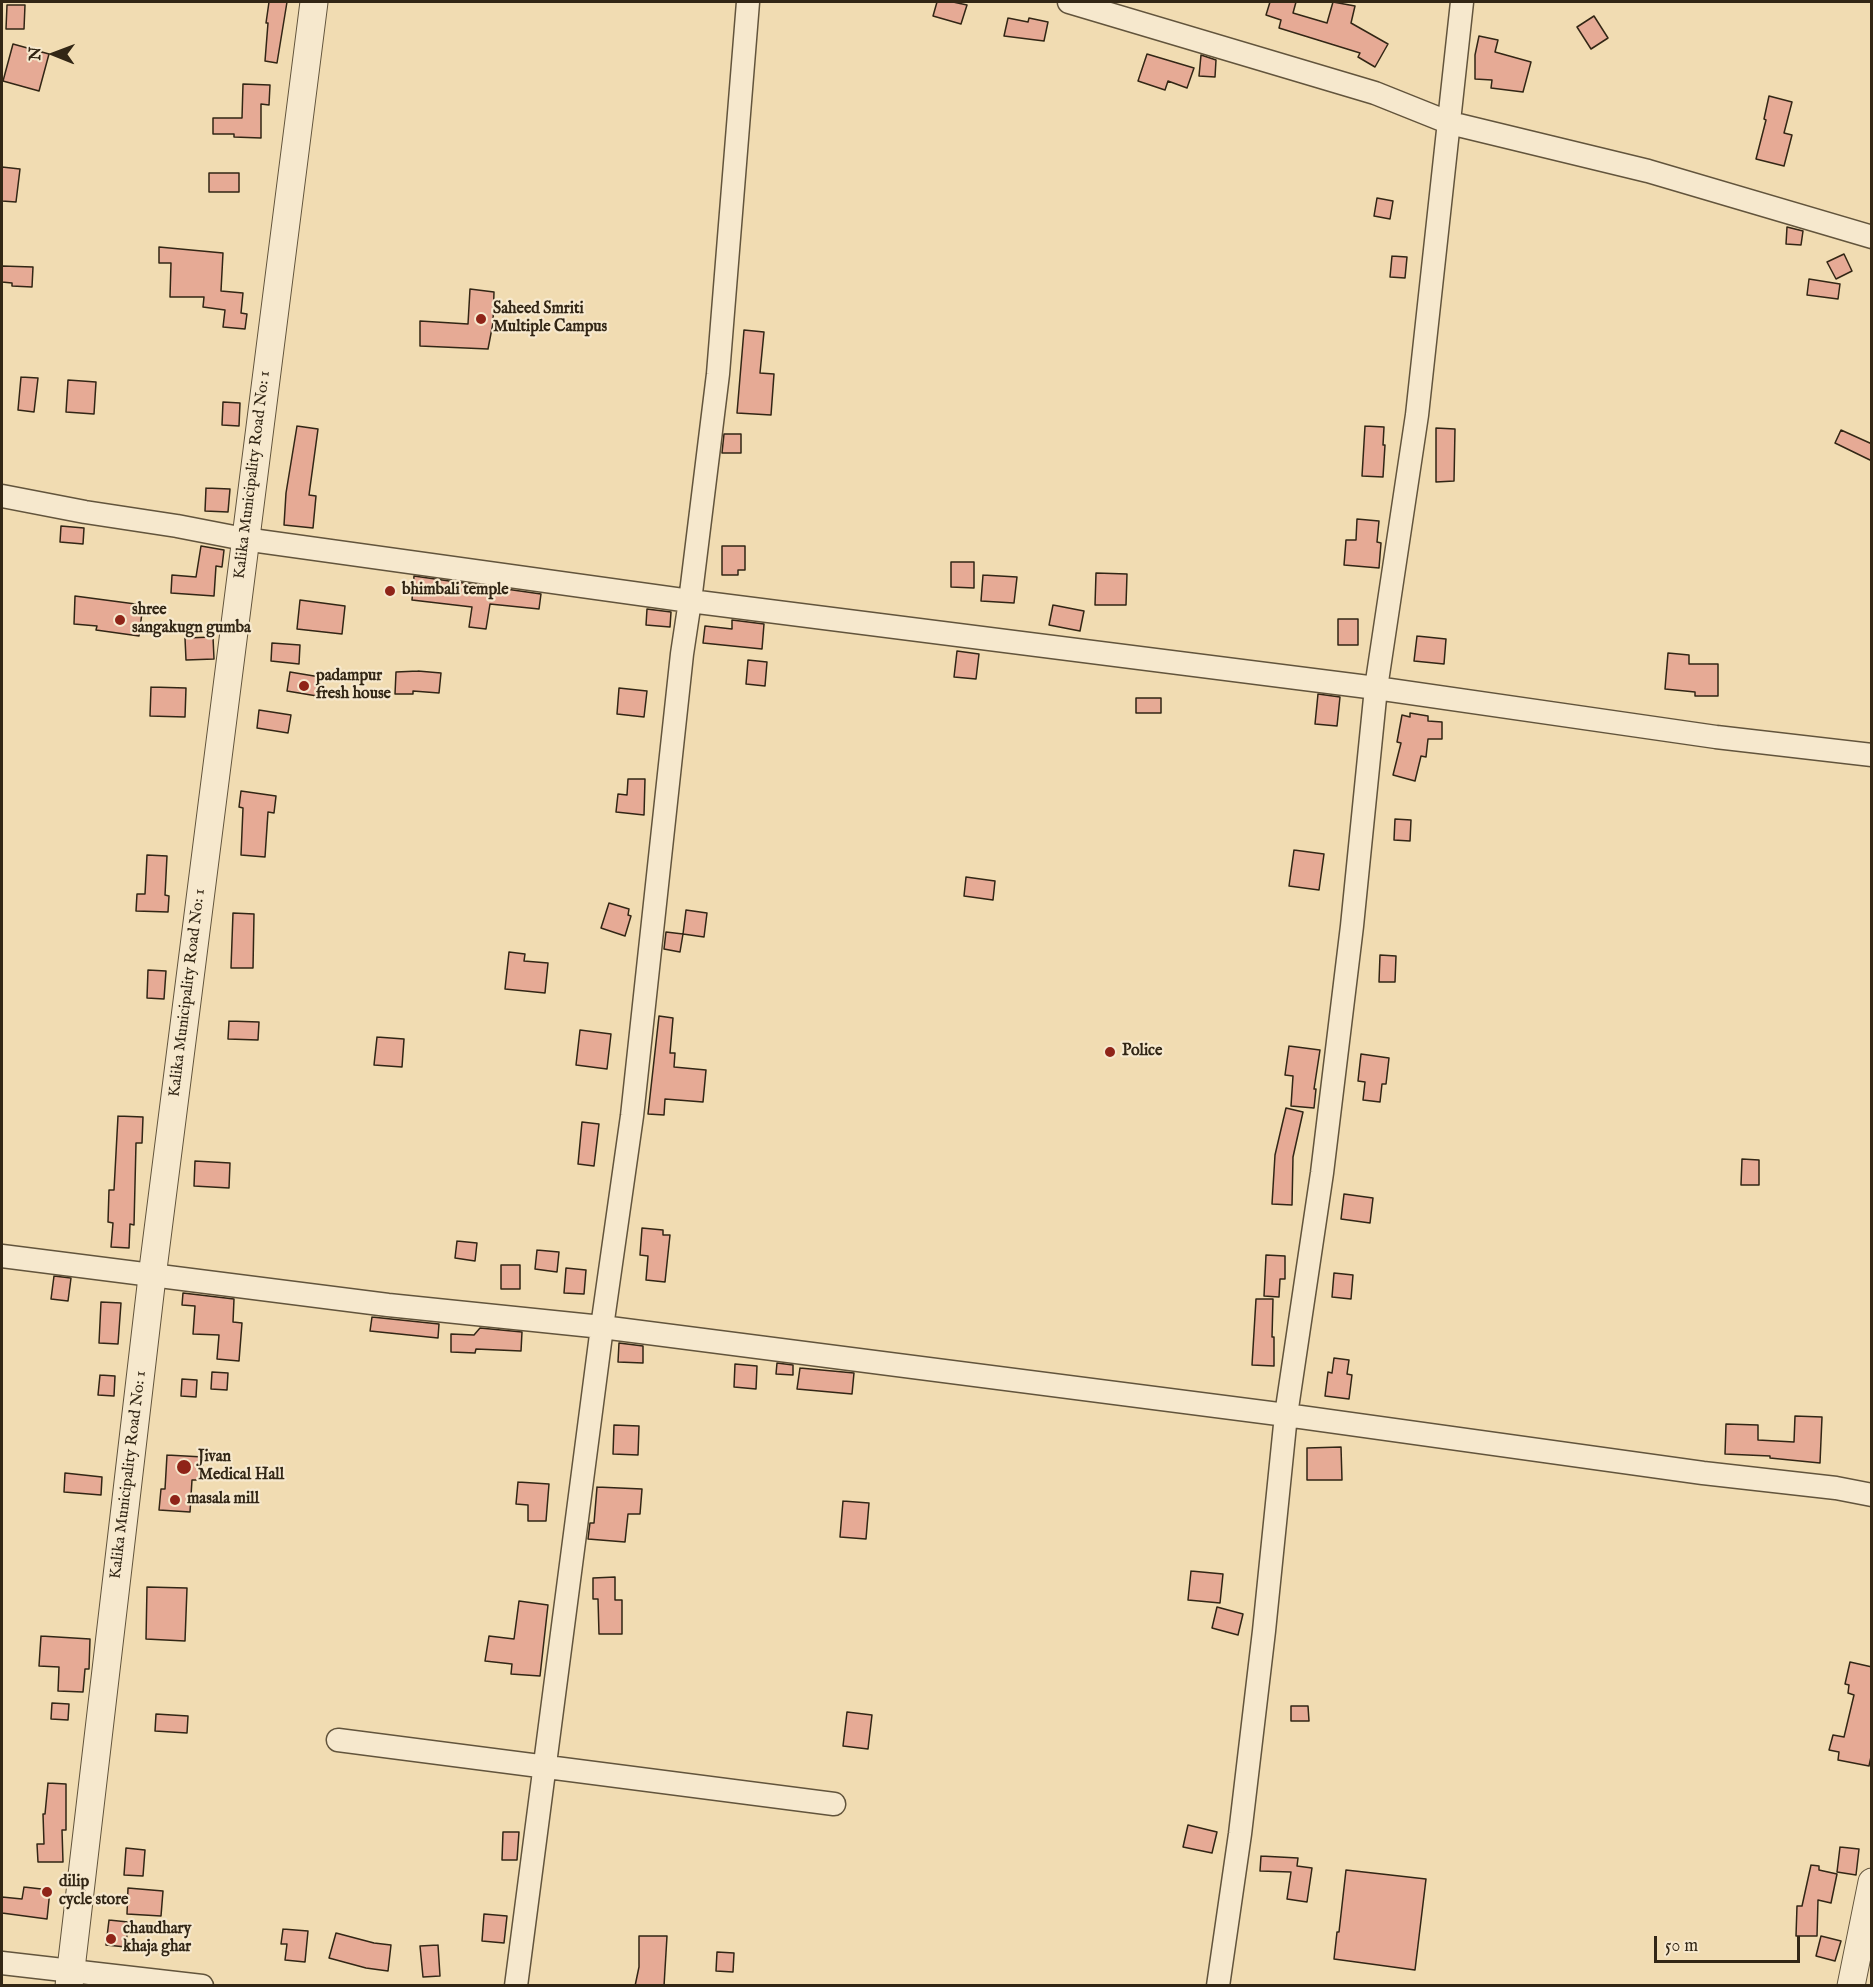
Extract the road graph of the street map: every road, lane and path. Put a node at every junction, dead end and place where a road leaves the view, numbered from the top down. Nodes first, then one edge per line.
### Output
1 (314, 2) edge
2 (748, 2) edge
3 (1069, 2) edge
4 (1462, 2) edge
5 (1450, 123) junction
6 (1872, 237) edge
7 (2, 496) edge
8 (244, 539) junction
9 (690, 601) junction
10 (1376, 688) junction
11 (1872, 755) edge
12 (2, 1256) edge
13 (152, 1277) junction
14 (602, 1327) junction
15 (1286, 1415) junction
16 (1872, 1495) edge
17 (338, 1740) dead end
18 (544, 1765) junction
19 (834, 1804) dead end
20 (1872, 1882) edge
21 (2, 1963) edge
22 (70, 1978) edge
23 (202, 1986) edge
24 (516, 1986) edge
25 (1218, 1986) edge
26 (1851, 1986) edge

1 - 8 street, Kalika Municipality Road No: 1
2 - 9 street
3 - 5 street
4 - 5 street
5 - 6 street
5 - 10 street
7 - 8 street
8 - 9 street
8 - 13 street, Kalika Municipality Road No: 1
9 - 10 street
9 - 14 street
10 - 11 street
10 - 15 street
12 - 13 street
13 - 14 street
13 - 22 street, Kalika Municipality Road No: 1
14 - 15 street
14 - 18 street
15 - 16 street
15 - 25 street
17 - 18 street
18 - 19 street
18 - 24 street
20 - 26 street
21 - 22 street
22 - 23 street

